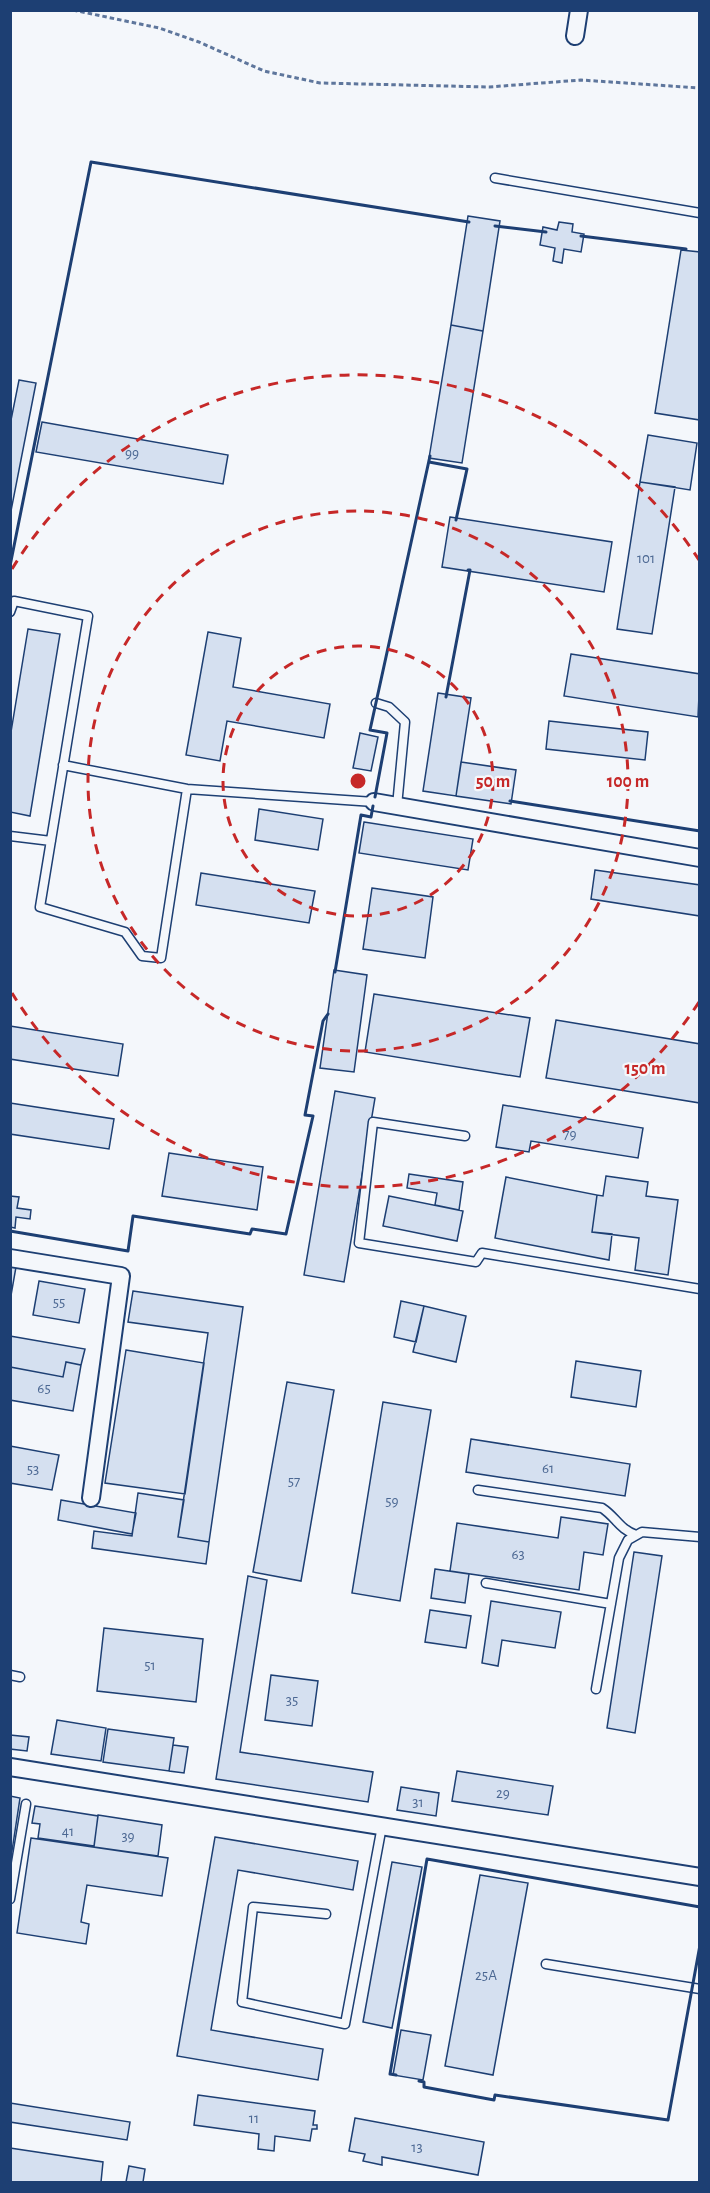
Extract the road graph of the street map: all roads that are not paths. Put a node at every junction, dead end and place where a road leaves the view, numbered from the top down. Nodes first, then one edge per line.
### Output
1 (579, 10) edge
2 (575, 36) dead end
3 (495, 178) dead end
4 (699, 213) edge
5 (10, 612) edge
6 (376, 703) dead end
7 (63, 765) junction
8 (187, 789) junction
9 (374, 802) joint
10 (396, 806) junction
11 (10, 836) edge
12 (51, 841) junction
13 (699, 858) edge
14 (465, 1136) dead end
15 (10, 1258) edge
16 (699, 1290) edge
17 (478, 1490) dead end
18 (91, 1498) dead end
19 (636, 1535) junction
20 (699, 1537) edge
21 (486, 1583) dead end
22 (611, 1604) junction
23 (10, 1675) edge
24 (20, 1677) dead end
25 (596, 1689) dead end
26 (10, 1767) edge
27 (26, 1804) dead end
28 (382, 1826) junction
29 (699, 1877) edge
30 (10, 1899) edge
31 (326, 1914) dead end
32 (546, 1964) dead end
33 (699, 1989) edge

1 - 2 street
3 - 4 lane
5 - 7 lane
6 - 10 lane
7 - 8 lane
7 - 12 lane
8 - 9 lane
8 - 12 lane
9 - 10 street
10 - 13 street
11 - 12 lane
14 - 16 lane
15 - 18 street
17 - 19 lane
19 - 20 lane
19 - 22 lane
21 - 22 lane
22 - 25 lane
23 - 24 lane
26 - 28 street
27 - 30 lane
28 - 29 street
28 - 31 lane
32 - 33 lane

